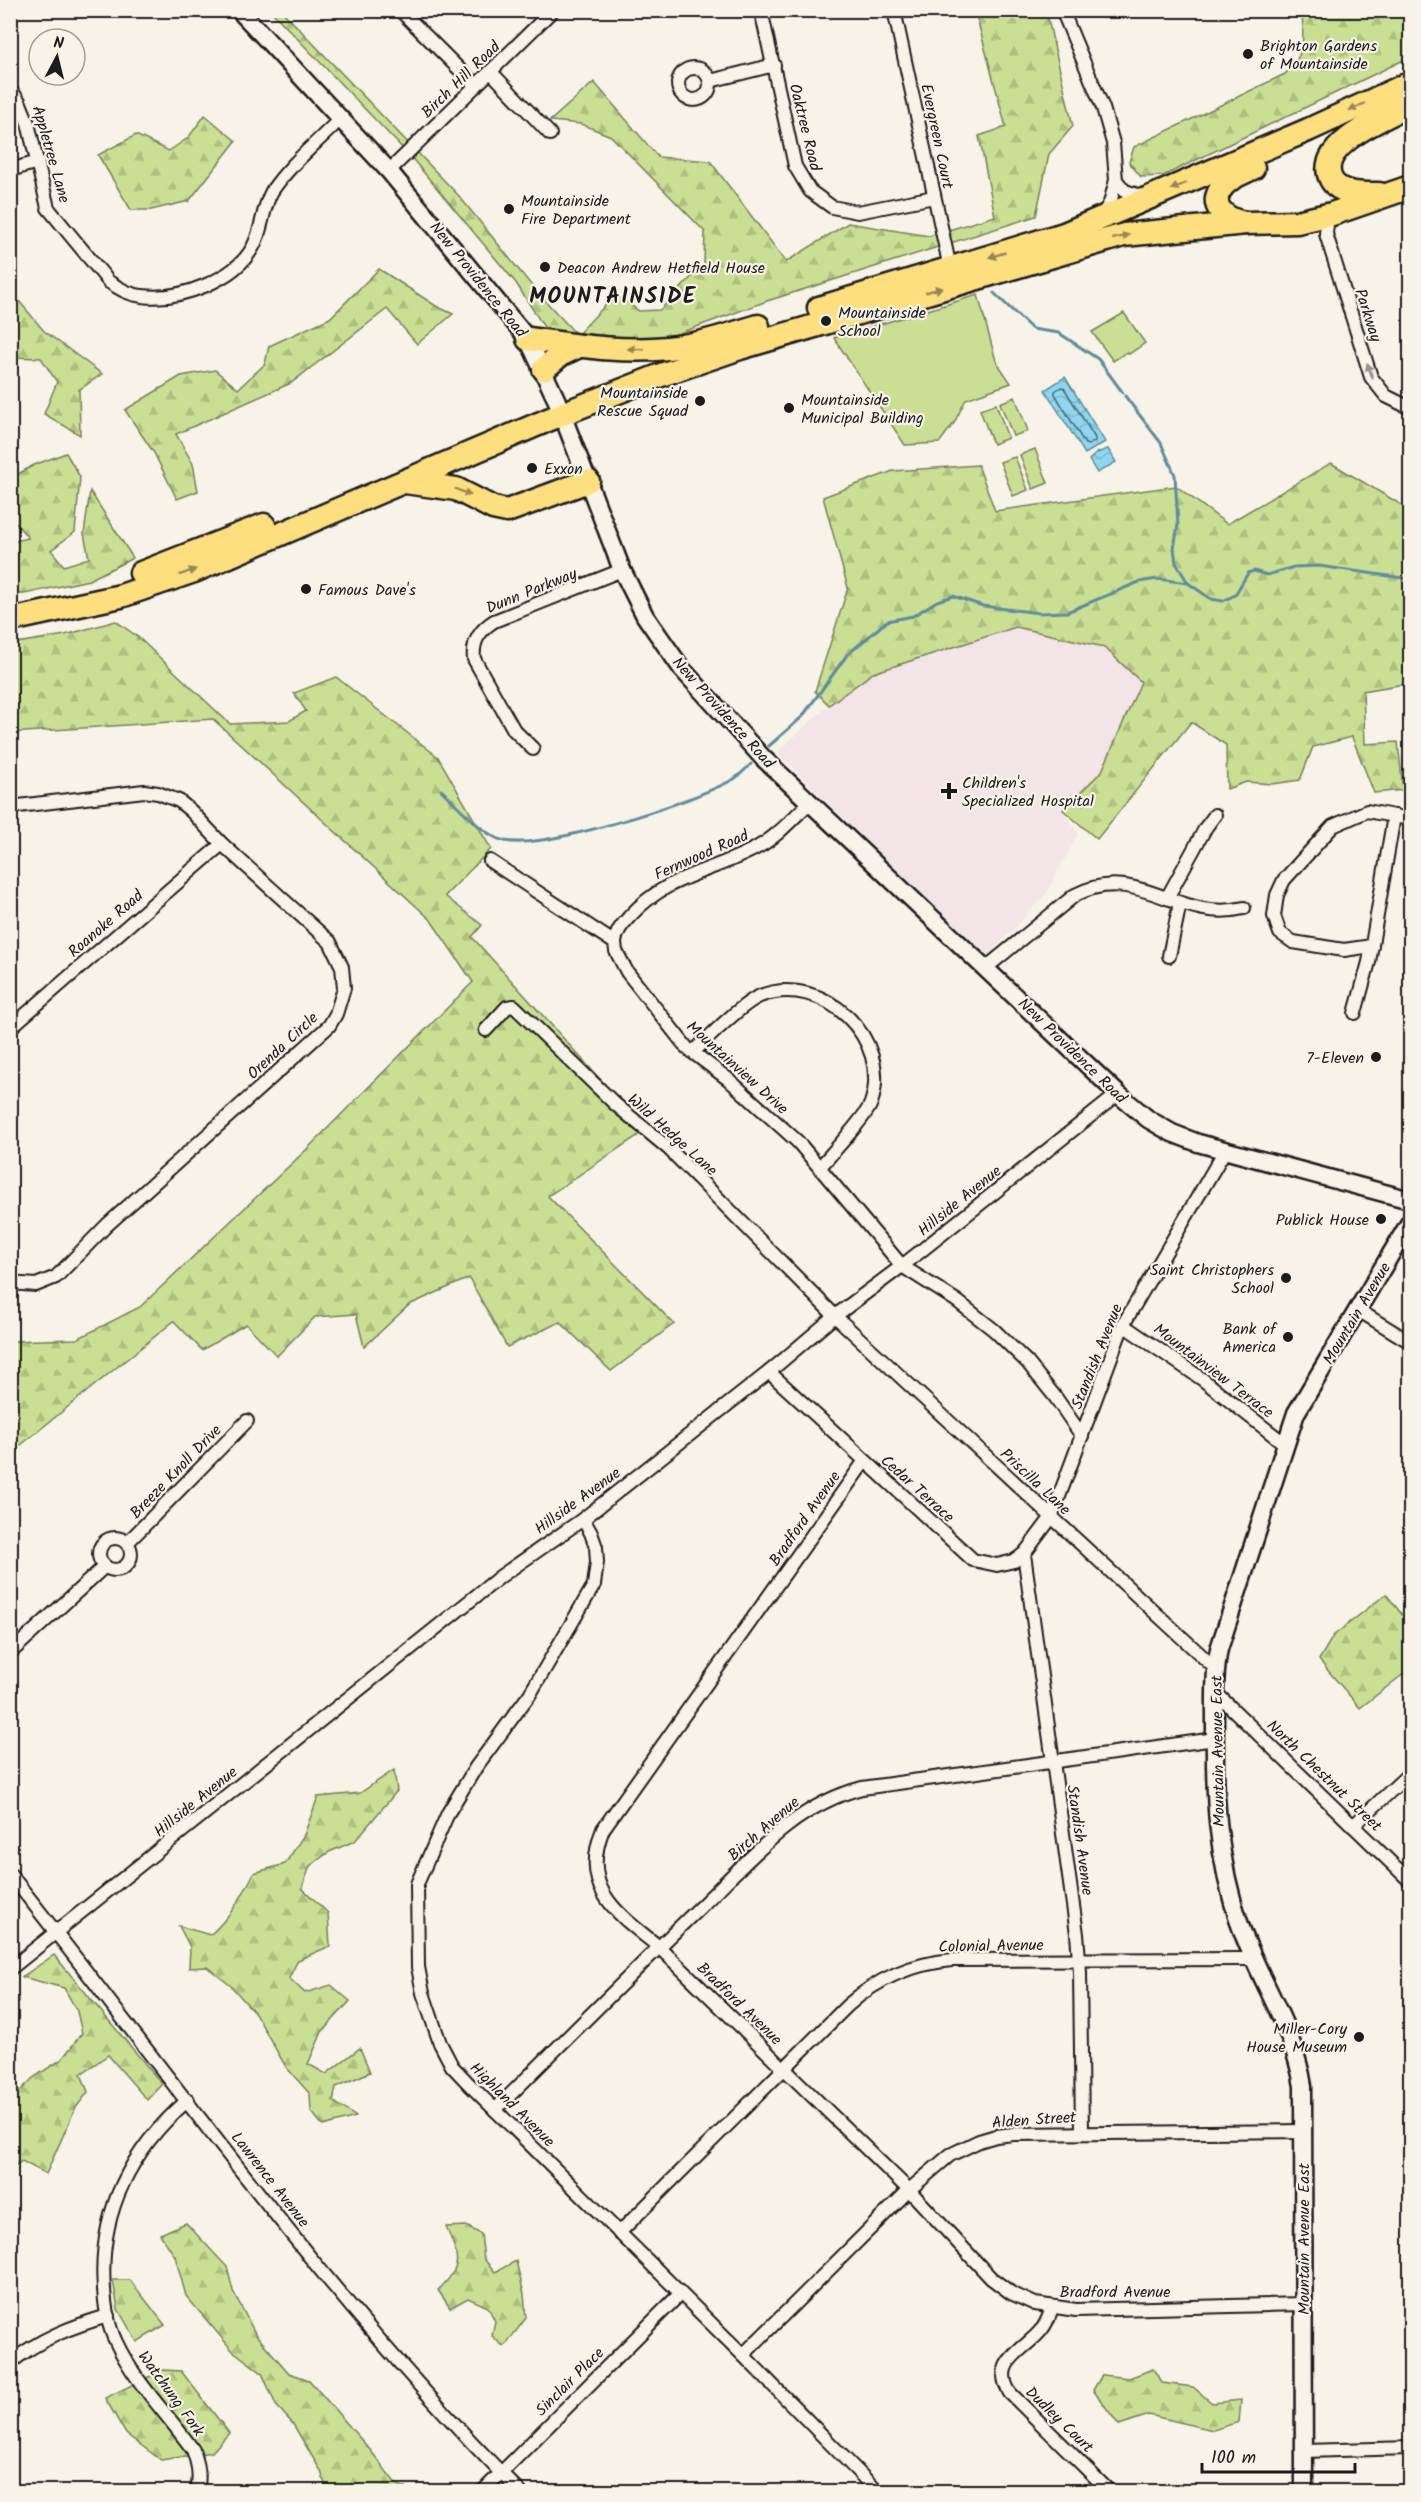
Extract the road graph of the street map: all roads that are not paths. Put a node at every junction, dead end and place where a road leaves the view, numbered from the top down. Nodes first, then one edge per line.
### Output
1 (239, 10) edge
2 (400, 10) edge
3 (553, 10) edge
4 (761, 10) edge
5 (894, 10) edge
6 (1062, 10) edge
7 (774, 65) junction
8 (491, 72) junction
9 (710, 81) dead end
10 (1410, 82) edge
11 (476, 86) junction
12 (10, 89) edge
13 (1410, 105) edge
14 (341, 118) junction
15 (1308, 130) junction
16 (550, 134) dead end
17 (38, 162) junction
18 (10, 170) edge
19 (389, 171) junction
20 (1116, 180) junction
21 (1403, 189) edge
22 (934, 197) junction
23 (1151, 198) junction
24 (1332, 214) junction
25 (1100, 220) junction
26 (1246, 223) junction
27 (950, 268) junction
28 (528, 339) junction
29 (714, 339) junction
30 (579, 345) junction
31 (544, 369) junction
32 (560, 407) junction
33 (1410, 408) edge
34 (588, 481) junction
35 (405, 482) junction
36 (622, 570) junction
37 (10, 606) edge
38 (10, 620) edge
39 (533, 749) dead end
40 (810, 802) junction
41 (10, 807) edge
42 (1215, 815) dead end
43 (1394, 816) junction
44 (1410, 819) edge
45 (222, 844) junction
46 (490, 861) dead end
47 (1167, 898) junction
48 (1180, 903) junction
49 (1244, 908) dead end
50 (615, 943) junction
51 (1372, 946) junction
52 (1169, 956) dead end
53 (987, 968) junction
54 (1355, 1013) dead end
55 (11, 1025) edge
56 (486, 1030) dead end
57 (693, 1052) junction
58 (1118, 1094) junction
59 (1224, 1152) junction
60 (820, 1167) junction
61 (1410, 1200) edge
62 (1410, 1222) edge
63 (902, 1266) junction
64 (10, 1283) edge
65 (1358, 1310) junction
66 (835, 1316) junction
67 (1123, 1324) junction
68 (1410, 1342) edge
69 (769, 1372) junction
70 (1301, 1405) joint
71 (246, 1421) dead end
72 (1082, 1436) junction
73 (1285, 1444) junction
74 (864, 1462) junction
75 (1051, 1518) junction
76 (583, 1519) junction
77 (127, 1543) junction
78 (1024, 1554) junction
79 (105, 1566) junction
80 (10, 1653) edge
81 (1216, 1669) junction
82 (1216, 1693) junction
83 (1215, 1740) junction
84 (1054, 1762) junction
85 (1410, 1773) edge
86 (1353, 1826) junction
87 (10, 1874) edge
88 (1410, 1881) edge
89 (57, 1933) junction
90 (659, 1947) junction
91 (1253, 1959) junction
92 (1079, 1960) junction
93 (10, 1969) edge
94 (785, 2069) junction
95 (188, 2100) junction
96 (495, 2110) junction
97 (1303, 2131) junction
98 (1082, 2132) junction
99 (909, 2190) junction
100 (619, 2233) junction
101 (680, 2294) junction
102 (1304, 2304) junction
103 (1052, 2308) junction
104 (108, 2316) junction
105 (743, 2355) junction
106 (10, 2363) edge
107 (1410, 2448) edge
108 (1304, 2451) junction
109 (501, 2473) junction
110 (196, 2492) edge
111 (482, 2492) edge
112 (520, 2492) edge
113 (878, 2492) edge
114 (1110, 2492) edge
115 (1304, 2492) edge

1 - 14 street, New Providence Road
2 - 11 street
3 - 8 street, Birch Hill Road
4 - 7 street, Oaktree Road
5 - 22 street, Evergreen Court
6 - 20 street
7 - 9 street
7 - 22 street, Oaktree Road
8 - 11 street, Birch Hill Road
8 - 16 street
10 -> 15 highway
11 - 19 street, Birch Hill Road
12 - 17 street, Appletree Lane
13 - 21 highway
14 - 17 street, Appletree Lane
14 - 19 street, New Providence Road
15 -> 23 highway
15 - 26 highway
17 - 18 street
19 - 28 street, New Providence Road
20 - 23 street
20 - 25 street
21 - 24 highway
22 - 27 street, Evergreen Court
23 - 25 highway
24 - 26 highway
33 -> 24 street, Parkway
25 -> 27 highway
32 -> 26 highway
27 - 29 highway
28 - 30 highway
28 - 31 street, New Providence Road
29 -> 30 highway
29 - 32 highway
30 - 31 highway
31 - 32 street, New Providence Road
32 - 34 street, New Providence Road
32 - 35 highway
32 - 37 highway
35 -> 34 highway
34 - 36 street, New Providence Road
38 -> 35 highway
36 - 39 street, Dunn Parkway
36 - 40 street, New Providence Road
40 - 50 street, Fernwood Road
40 - 53 street, New Providence Road
41 - 45 street, Orenda Circle
42 - 47 street
43 - 44 street
43 - 51 street
43 - 51 street
45 - 55 street, Roanoke Road
45 - 64 street, Orenda Circle
46 - 50 street
47 - 48 street
47 - 53 street
48 - 49 street
48 - 52 street
50 - 57 street, Mountainview Drive
51 - 54 street
53 - 58 street, New Providence Road
56 - 66 street, Wild Hedge Lane
57 - 60 street, Mountainview Drive
57 - 60 street
58 - 59 street, New Providence Road
58 - 63 street, Hillside Avenue
59 - 61 street, New Providence Road
59 - 67 street, Standish Avenue
60 - 63 street, Mountainview Drive
62 - 65 street, Mountain Avenue
63 - 66 street, Hillside Avenue
63 - 72 street, Mountainview Drive
65 - 68 street
65 - 70 street, Mountain Avenue
66 - 69 street, Hillside Avenue
66 - 75 street, Priscilla Lane
67 - 72 street, Standish Avenue
67 - 73 street, Mountainview Terrace
69 - 74 street, Cedar Terrace
69 - 76 street, Hillside Avenue
70 - 73 street, Mountain Avenue East
71 - 77 street, Breeze Knoll Drive
72 - 75 street, Standish Avenue
73 - 81 street, Mountain Avenue East
74 - 78 street, Cedar Terrace
74 - 90 street, Bradford Avenue
75 - 78 street
75 - 81 street, Priscilla Lane
76 - 89 street, Hillside Avenue
76 - 96 street, Highland Avenue
77 - 79 street, Breeze Knoll Drive
77 - 79 street, Breeze Knoll Drive
78 - 84 street, Standish Avenue
79 - 80 street, Breeze Knoll Drive
81 - 82 street, Mountain Avenue East
82 - 83 street, Mountain Avenue East
82 - 86 street, North Chestnut Street
83 - 84 street, Birch Avenue
83 - 91 street, Mountain Avenue East
84 - 90 street, Birch Avenue
84 - 92 street, Standish Avenue
85 - 86 street
86 - 88 street, North Chestnut Street
87 - 89 street, Lawrence Avenue
89 - 93 street, Hillside Avenue
89 - 95 street, Lawrence Avenue
90 - 94 street, Bradford Avenue
90 - 96 street, Birch Avenue
91 - 92 street, Colonial Avenue
91 - 97 street, Mountain Avenue East
92 - 94 street, Colonial Avenue
92 - 98 street, Standish Avenue
94 - 99 street, Bradford Avenue
94 - 100 street, Colonial Avenue
95 - 104 street, Watchung Fork
95 - 109 street, Lawrence Avenue
96 - 100 street, Highland Avenue
97 - 98 street, Alden Street
97 - 102 street, Mountain Avenue East
98 - 99 street, Alden Street
99 - 103 street, Bradford Avenue
99 - 105 street, Alden Street
100 - 101 street, Highland Avenue
101 - 105 street, Highland Avenue
101 - 109 street, Sinclair Place
102 - 103 street, Bradford Avenue
102 - 108 street, Mountain Avenue East
103 - 114 street, Dudley Court
104 - 106 street
104 - 110 street, Watchung Fork
105 - 113 street, Highland Avenue
107 - 108 street
108 - 115 street, Mountain Avenue East
109 - 111 street, Sinclair Place
109 - 112 street, Lawrence Avenue

